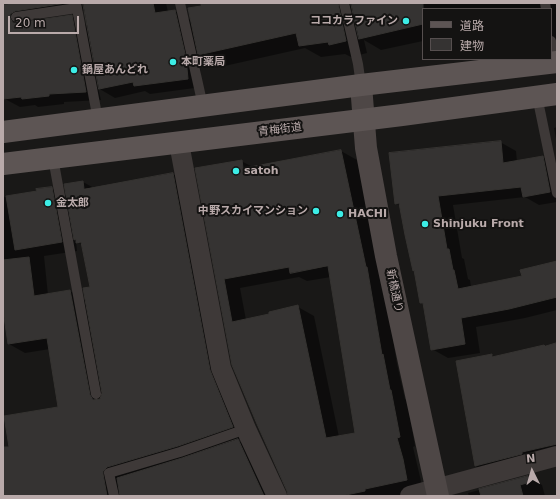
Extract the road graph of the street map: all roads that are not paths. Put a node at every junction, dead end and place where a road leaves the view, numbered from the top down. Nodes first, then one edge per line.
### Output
1 (180, 3) edge
2 (344, 3) edge
3 (76, 6) edge
4 (16, 17) dead end
5 (552, 45) edge
6 (556, 62) edge
7 (361, 85) junction
8 (547, 95) edge
9 (203, 106) junction
10 (98, 120) junction
11 (363, 120) junction
12 (3, 132) edge
13 (179, 143) junction
14 (53, 158) junction
15 (3, 164) edge
16 (557, 193) edge
17 (96, 394) dead end
18 (246, 429) junction
19 (557, 456) edge
20 (437, 492) edge
21 (114, 496) edge
22 (276, 496) edge
23 (410, 496) edge

1 - 9 lane
2 - 7 lane
3 - 4 lane
3 - 10 lane
5 - 6 lane
6 - 7 main road
7 - 9 main road
7 - 11 street, 新橋通り
8 - 11 main road, 青梅街道
8 - 16 lane
9 - 10 main road
10 - 12 main road
11 - 13 main road, 青梅街道
11 - 20 street, 新橋通り
13 - 14 main road, 青梅街道
13 - 18 street
14 - 15 main road, 青梅街道
14 - 17 lane
18 - 21 lane
18 - 22 street
19 - 20 street
20 - 23 street

